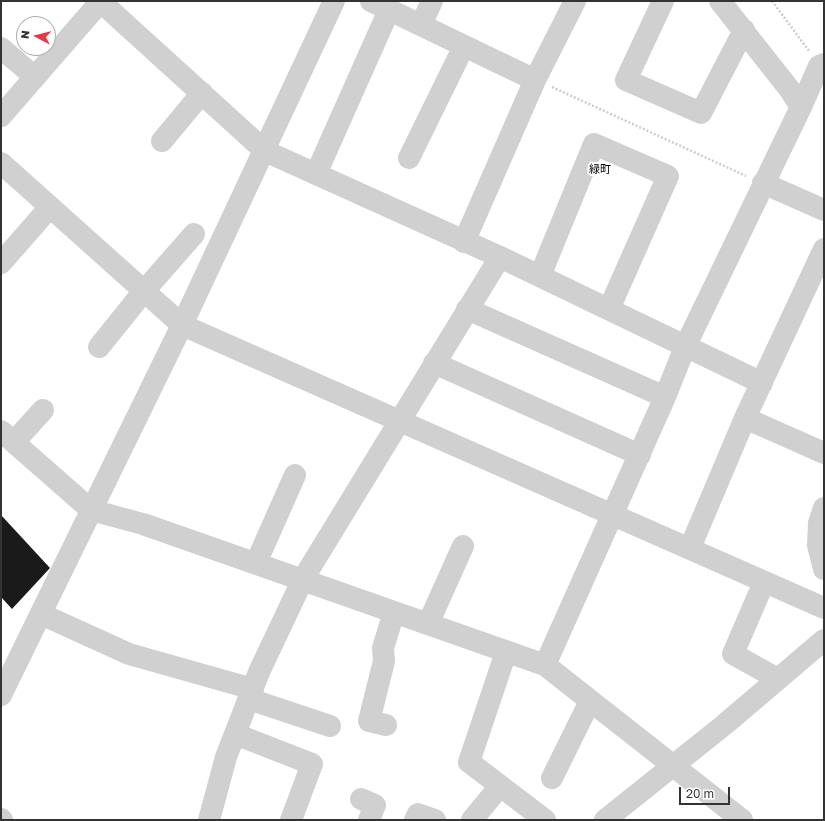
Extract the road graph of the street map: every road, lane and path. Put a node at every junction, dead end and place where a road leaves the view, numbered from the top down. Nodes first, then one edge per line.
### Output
1 (101, 1) edge
2 (334, 1) edge
3 (432, 1) edge
4 (574, 1) edge
5 (663, 1) edge
6 (720, 1) edge
7 (772, 1) edge
8 (380, 6) edge
9 (421, 25) junction
10 (744, 30) junction
11 (464, 46) junction
12 (1, 48) edge
13 (821, 65) edge
14 (35, 77) junction
15 (536, 80) junction
16 (202, 93) junction
17 (801, 107) junction
18 (1, 116) edge
19 (162, 141) dead end
20 (264, 151) junction
21 (409, 158) dead end
22 (1, 163) edge
23 (316, 174) junction
24 (763, 183) junction
25 (50, 207) junction
26 (824, 210) edge
27 (194, 234) dead end
28 (464, 242) junction
29 (824, 249) edge
30 (500, 257) junction
31 (1, 263) edge
32 (540, 276) junction
33 (144, 291) junction
34 (467, 309) junction
35 (609, 309) junction
36 (182, 324) junction
37 (99, 347) dead end
38 (685, 347) junction
39 (434, 364) junction
40 (762, 383) junction
41 (665, 397) junction
42 (43, 410) dead end
43 (745, 418) junction
44 (399, 420) junction
45 (8, 436) edge
46 (824, 453) edge
47 (640, 455) junction
48 (295, 475) dead end
49 (824, 508) edge
50 (91, 510) junction
51 (614, 515) junction
52 (463, 546) dead end
53 (690, 548) junction
54 (256, 563) junction
55 (824, 569) edge
56 (303, 579) junction
57 (764, 582) junction
58 (824, 608) edge
59 (394, 612) junction
60 (41, 614) junction
61 (428, 624) junction
62 (824, 640) edge
63 (506, 652) junction
64 (545, 665) junction
65 (778, 679) junction
66 (251, 694) junction
67 (1, 695) edge
68 (590, 701) junction
69 (386, 725) dead end
70 (330, 726) dead end
71 (235, 734) junction
72 (673, 766) junction
73 (552, 778) dead end
74 (500, 786) junction
75 (361, 799) dead end
76 (209, 820) edge
77 (291, 820) edge
78 (369, 820) edge
79 (415, 820) edge
80 (434, 820) edge
81 (472, 820) edge
82 (545, 820) edge
83 (605, 820) edge
84 (742, 820) edge

1 - 14 street
1 - 16 street
2 - 20 street
3 - 9 street
4 - 15 street
5 - 10 street
6 - 10 street
7 - 13 path
8 - 9 street
8 - 23 street
9 - 11 street
10 - 17 street
11 - 15 street
11 - 21 street
12 - 14 street
13 - 17 street
14 - 18 street
15 - 24 path
15 - 28 street
16 - 19 street
16 - 20 street
17 - 24 street
20 - 23 street
20 - 36 street
22 - 25 street
23 - 28 street
24 - 26 street
24 - 38 street
25 - 31 street
25 - 33 street
27 - 33 street
28 - 30 street
29 - 40 street
30 - 32 street
30 - 34 street
32 - 35 street
32 - 35 street
33 - 36 street
33 - 37 street
34 - 39 street
34 - 41 street
35 - 38 street
36 - 44 street
36 - 50 street
38 - 40 street
38 - 41 street
39 - 44 street
39 - 47 street
40 - 43 street
41 - 47 street
42 - 45 street
43 - 46 street
43 - 53 street
44 - 51 street
44 - 56 street
45 - 50 street
47 - 51 street
48 - 54 street
49 - 55 street
50 - 54 street
50 - 60 street
51 - 53 street
51 - 64 street
52 - 61 street
53 - 57 street
54 - 56 street
56 - 59 street
56 - 66 street
57 - 58 street
57 - 65 street
59 - 61 street
59 - 69 street
60 - 66 street
60 - 67 street
61 - 63 street
62 - 65 street
63 - 64 street
63 - 74 street
64 - 68 street
65 - 72 street
66 - 70 street
66 - 71 street
68 - 72 street
68 - 73 street
71 - 76 street
71 - 77 street
72 - 83 street
72 - 84 street
74 - 81 street
74 - 82 street
75 - 78 street
79 - 80 street

